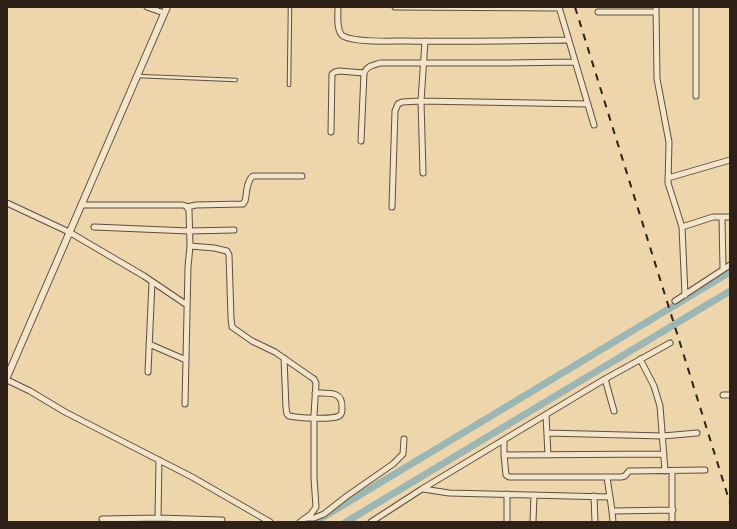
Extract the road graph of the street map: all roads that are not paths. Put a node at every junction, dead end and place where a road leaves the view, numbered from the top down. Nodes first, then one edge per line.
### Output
1 (147, 7) edge
2 (290, 7) edge
3 (338, 7) edge
4 (395, 7) edge
5 (696, 7) edge
6 (559, 8) edge
7 (166, 10) edge
8 (656, 10) edge
9 (598, 12) dead end
10 (568, 40) junction
11 (425, 42) junction
12 (575, 62) junction
13 (424, 64) junction
14 (364, 73) junction
15 (137, 76) junction
16 (236, 80) dead end
17 (288, 85) dead end
18 (696, 96) dead end
19 (421, 101) junction
20 (588, 104) junction
21 (594, 125) dead end
22 (331, 132) dead end
23 (361, 141) dead end
24 (730, 160) edge
25 (423, 173) dead end
26 (302, 176) dead end
27 (668, 178) junction
28 (7, 203) edge
29 (81, 205) junction
30 (187, 207) junction
31 (392, 207) dead end
32 (722, 217) junction
33 (730, 217) edge
34 (94, 227) dead end
35 (682, 227) junction
36 (234, 230) dead end
37 (189, 231) junction
38 (69, 232) junction
39 (190, 246) junction
40 (730, 266) edge
41 (723, 269) junction
42 (152, 282) junction
43 (685, 295) junction
44 (675, 301) dead end
45 (187, 305) junction
46 (670, 342) dead end
47 (149, 344) junction
48 (284, 358) junction
49 (640, 359) junction
50 (186, 360) junction
51 (148, 372) dead end
52 (7, 378) edge
53 (605, 379) junction
54 (315, 393) junction
55 (723, 395) dead end
56 (730, 395) edge
57 (185, 404) dead end
58 (614, 411) dead end
59 (546, 415) junction
60 (314, 418) junction
61 (547, 433) junction
62 (697, 433) dead end
63 (663, 436) junction
64 (404, 439) dead end
65 (504, 440) junction
66 (664, 454) junction
67 (504, 455) junction
68 (548, 455) junction
69 (159, 460) junction
70 (705, 470) dead end
71 (665, 471) junction
72 (672, 471) junction
73 (607, 477) junction
74 (422, 489) junction
75 (507, 494) junction
76 (534, 494) junction
77 (594, 496) junction
78 (609, 497) junction
79 (673, 510) junction
80 (613, 511) junction
81 (158, 518) junction
82 (306, 518) junction
83 (102, 519) dead end
84 (222, 520) dead end
85 (270, 522) edge
86 (300, 522) edge
87 (371, 522) edge
88 (507, 522) edge
89 (533, 522) edge
90 (595, 522) edge
91 (613, 522) edge
92 (672, 522) edge

1 - 7 street
2 - 17 lane
3 - 11 street
4 - 6 street
5 - 18 street
6 - 10 street
7 - 15 street
8 - 9 street
8 - 27 street
10 - 11 street
10 - 12 street
11 - 13 street
12 - 13 street
12 - 20 street
13 - 14 street
13 - 19 street
14 - 22 street
14 - 23 street
15 - 16 lane
15 - 29 street
19 - 20 street
19 - 25 street
19 - 31 street
20 - 21 street
24 - 27 street
26 - 30 street
27 - 35 street
28 - 38 street
29 - 30 street
29 - 38 street
30 - 37 street
32 - 33 street
32 - 35 street
32 - 41 street
34 - 37 street
35 - 43 street
36 - 37 street
37 - 39 street
38 - 42 street
38 - 52 street
39 - 45 street
39 - 48 street
40 - 41 street
41 - 43 street
42 - 45 street
42 - 47 street
43 - 44 street
45 - 50 street
46 - 49 street
47 - 50 street
47 - 51 street
48 - 54 street
48 - 60 street
49 - 53 street
49 - 63 street
50 - 57 street
52 - 69 street
53 - 58 street
53 - 59 street
54 - 60 street
54 - 60 street
55 - 56 street
59 - 61 street
59 - 65 street
60 - 82 street
61 - 63 street
61 - 68 street
62 - 63 street
63 - 66 street
64 - 82 street
65 - 67 street
65 - 74 street
66 - 68 street
66 - 71 street
67 - 68 street
67 - 73 street
69 - 81 street
69 - 85 street
70 - 72 street
71 - 72 street
71 - 73 street
72 - 79 street
73 - 78 street
74 - 75 street
74 - 87 street
75 - 76 street
75 - 88 street
76 - 77 street
76 - 89 street
77 - 78 street
77 - 90 street
78 - 80 street
79 - 80 street
79 - 92 street
80 - 91 street
81 - 83 street
81 - 84 street
82 - 86 street

